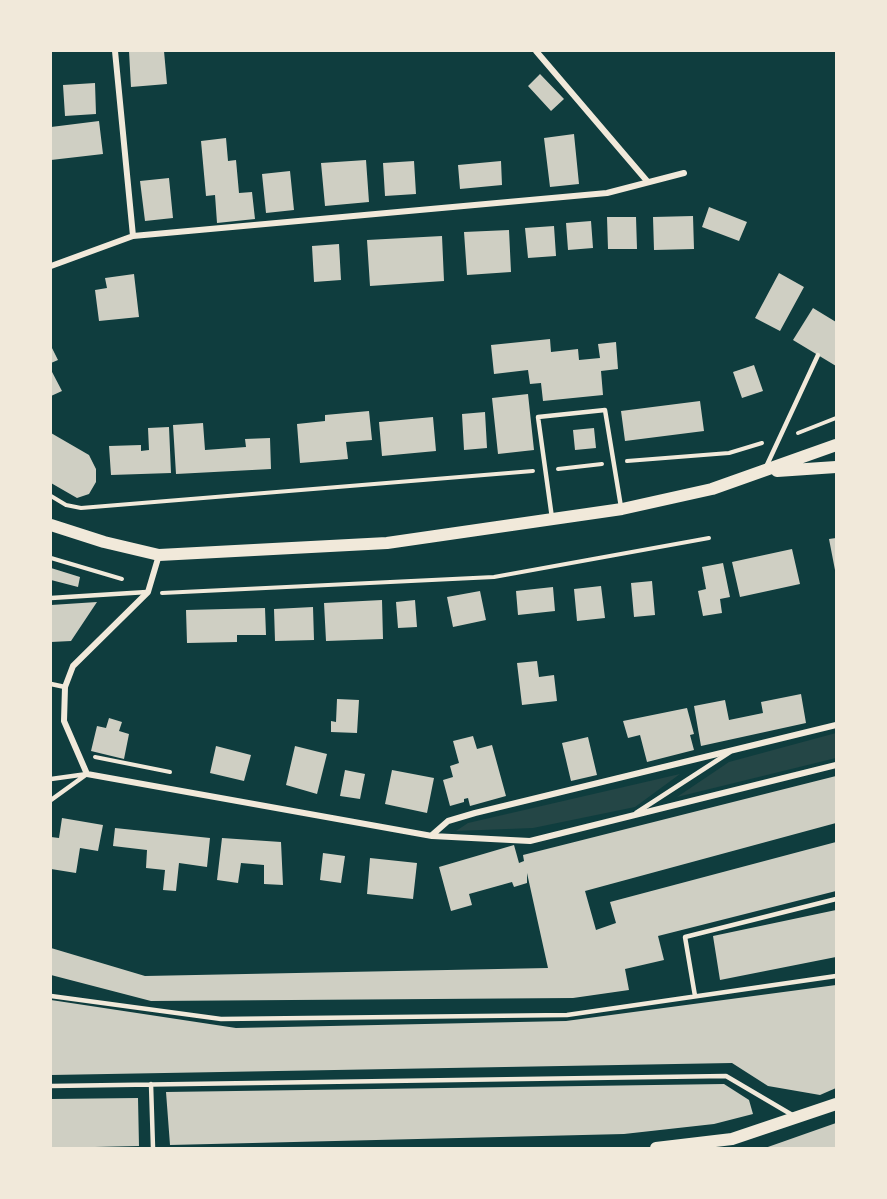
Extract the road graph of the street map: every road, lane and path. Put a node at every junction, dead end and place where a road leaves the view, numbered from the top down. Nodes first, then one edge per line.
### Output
1 (115, 51) edge
2 (536, 51) edge
3 (684, 173) dead end
4 (647, 181) junction
5 (133, 236) junction
6 (51, 266) edge
7 (819, 355) dead end
8 (836, 418) edge
9 (780, 438) junction
10 (836, 445) edge
11 (614, 463) junction
12 (836, 467) edge
13 (544, 470) junction
14 (764, 472) junction
15 (51, 496) edge
16 (622, 509) junction
17 (552, 520) junction
18 (51, 525) edge
19 (709, 538) dead end
20 (159, 555) junction
21 (51, 558) edge
22 (148, 592) junction
23 (51, 597) edge
24 (51, 684) edge
25 (65, 687) junction
26 (836, 725) edge
27 (732, 750) junction
28 (836, 765) edge
29 (87, 774) junction
30 (51, 779) edge
31 (51, 800) edge
32 (632, 816) junction
33 (432, 836) junction
34 (836, 899) edge
35 (836, 976) edge
36 (51, 996) edge
37 (695, 996) junction
38 (151, 1084) junction
39 (51, 1086) edge
40 (836, 1104) edge
41 (796, 1117) junction
42 (153, 1148) edge
43 (656, 1148) edge

1 - 5 street
2 - 4 street
3 - 4 street
4 - 5 street
5 - 6 street
7 - 9 lane
8 - 9 path
9 - 11 path
9 - 14 lane
10 - 14 main road
11 - 13 path
11 - 13 lane
11 - 16 lane
12 - 14 main road
13 - 15 path
13 - 17 lane
14 - 16 main road
16 - 17 main road
17 - 20 main road
18 - 20 main road
19 - 22 path
20 - 22 street
21 - 22 path
22 - 23 lane
22 - 25 street
24 - 25 lane
25 - 29 street
26 - 27 street
27 - 32 lane
27 - 33 street
28 - 32 street
29 - 30 lane
29 - 31 lane
29 - 33 street
32 - 33 street
34 - 37 lane
35 - 37 lane
36 - 37 lane
38 - 39 lane
38 - 41 lane
38 - 42 lane
40 - 41 main road
41 - 43 main road

